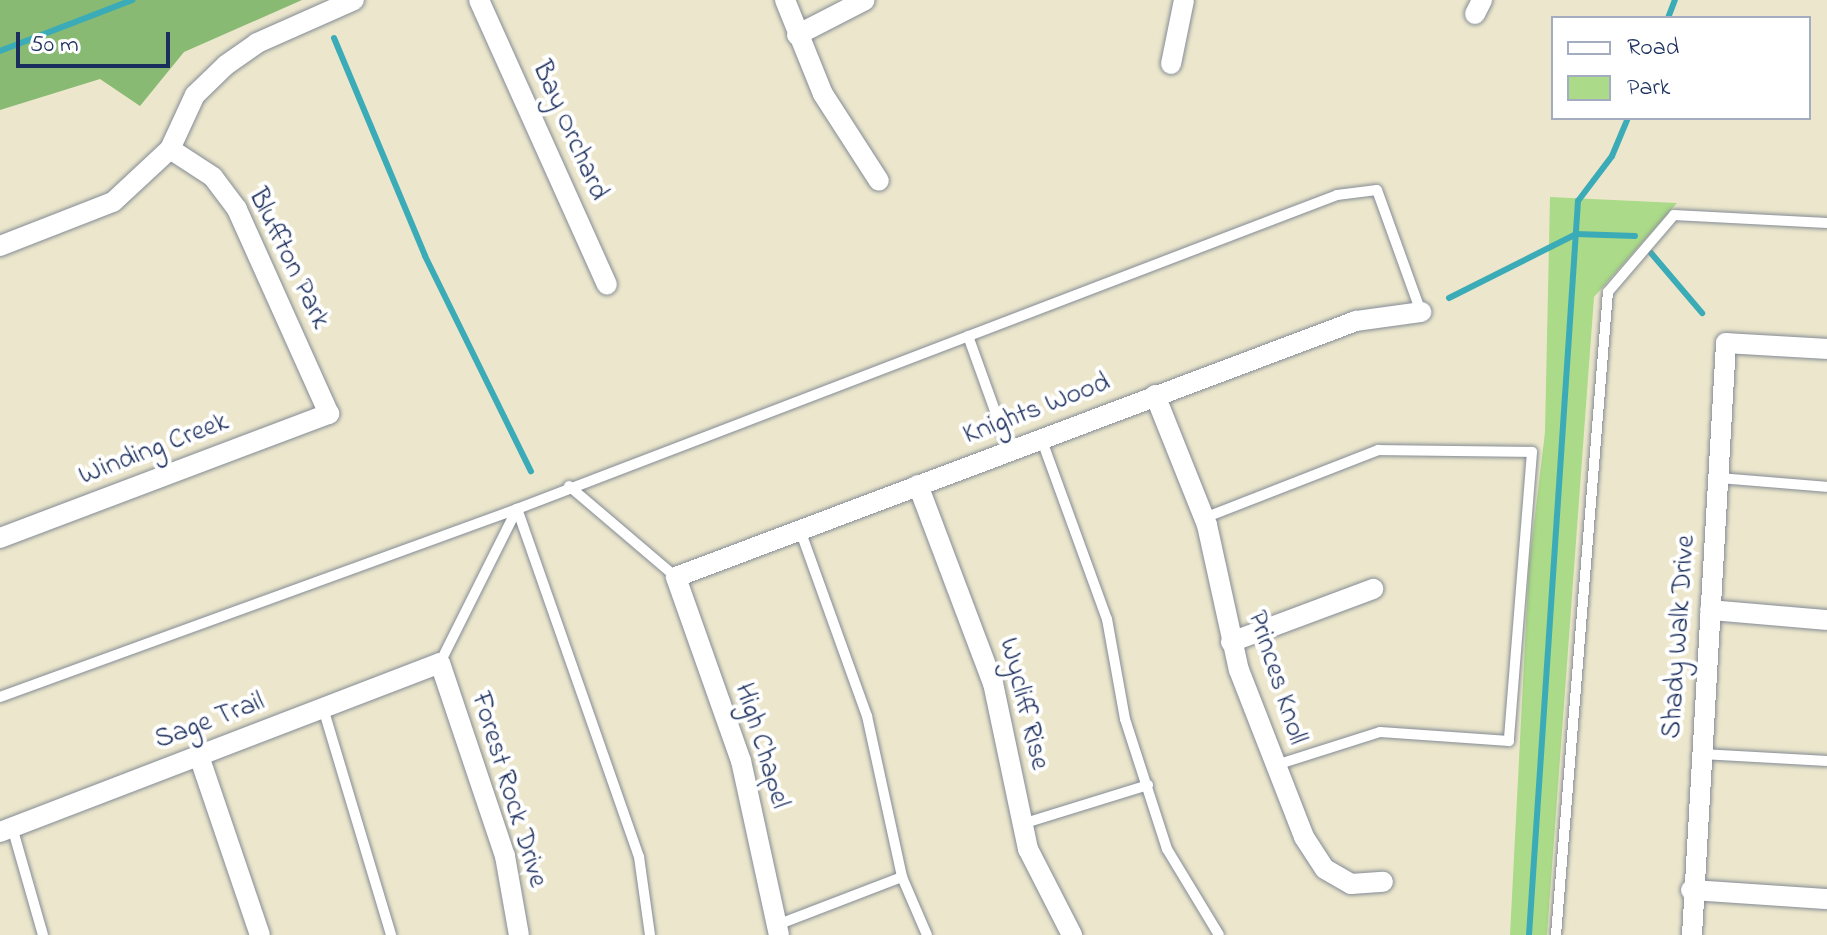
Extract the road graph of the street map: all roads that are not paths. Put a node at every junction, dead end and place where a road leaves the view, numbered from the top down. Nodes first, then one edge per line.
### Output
1 (354, 0) edge
2 (479, 0) edge
3 (785, 0) edge
4 (865, 0) edge
5 (1184, 0) edge
6 (797, 35) junction
7 (1171, 64) dead end
8 (170, 149) junction
9 (879, 181) dead end
10 (1827, 223) edge
11 (0, 246) edge
12 (607, 285) dead end
13 (1421, 312) joint
14 (968, 336) junction
15 (1827, 349) edge
16 (1155, 395) junction
17 (329, 414) joint
18 (1041, 438) junction
19 (1009, 450) junction
20 (1718, 478) junction
21 (918, 485) junction
22 (569, 486) junction
23 (1827, 487) edge
24 (517, 509) junction
25 (1204, 518) junction
26 (800, 530) junction
27 (0, 538) edge
28 (676, 577) junction
29 (1373, 589) dead end
30 (1710, 610) junction
31 (1827, 620) edge
32 (1231, 642) junction
33 (440, 663) junction
34 (0, 697) edge
35 (323, 708) junction
36 (1700, 754) junction
37 (199, 756) junction
38 (1827, 761) edge
39 (1276, 765) junction
40 (1148, 785) junction
41 (1022, 824) junction
42 (6, 830) edge
43 (902, 877) junction
44 (1383, 882) dead end
45 (1691, 890) junction
46 (1827, 899) edge
47 (778, 930) edge
48 (43, 935) edge
49 (260, 935) edge
50 (391, 935) edge
51 (519, 935) edge
52 (650, 935) edge
53 (927, 935) edge
54 (1072, 935) edge
55 (1219, 935) edge
56 (1556, 935) edge
57 (1692, 935) edge

1 - 8 street
2 - 12 street, Bay Orchard
3 - 6 street
4 - 6 street
5 - 7 street
6 - 9 street
8 - 11 street
8 - 17 street, Bluffton Park
10 - 56 lane
13 - 14 lane
13 - 16 street, Knights Wood
14 - 19 lane
14 - 22 lane
15 - 20 street, Shady Walk Drive
16 - 18 street, Knights Wood
16 - 25 street, Princes Knoll
17 - 27 street, Winding Creek
18 - 19 street, Knights Wood
18 - 40 lane
19 - 21 street, Knights Wood
20 - 23 lane
20 - 30 street, Shady Walk Drive
21 - 26 street, Knights Wood
21 - 41 street, Wycliff Rise
22 - 24 lane
22 - 28 lane
24 - 33 lane
24 - 34 lane
24 - 52 lane
25 - 32 street, Princes Knoll
25 - 39 lane
26 - 28 street, Knights Wood
26 - 43 lane
28 - 47 street, High Chapel
29 - 32 street
30 - 31 street
30 - 36 street, Shady Walk Drive
32 - 39 street, Princes Knoll
33 - 35 street, Sage Trail
33 - 51 street, Forest Rock Drive
35 - 37 street, Sage Trail
35 - 50 lane
36 - 38 lane
36 - 45 street, Shady Walk Drive
37 - 42 street, Sage Trail
37 - 49 street
39 - 44 street, Princes Knoll
40 - 41 lane
40 - 55 lane
41 - 54 street, Wycliff Rise
42 - 48 lane
43 - 47 lane
43 - 53 lane
45 - 46 street
45 - 57 street, Shady Walk Drive

